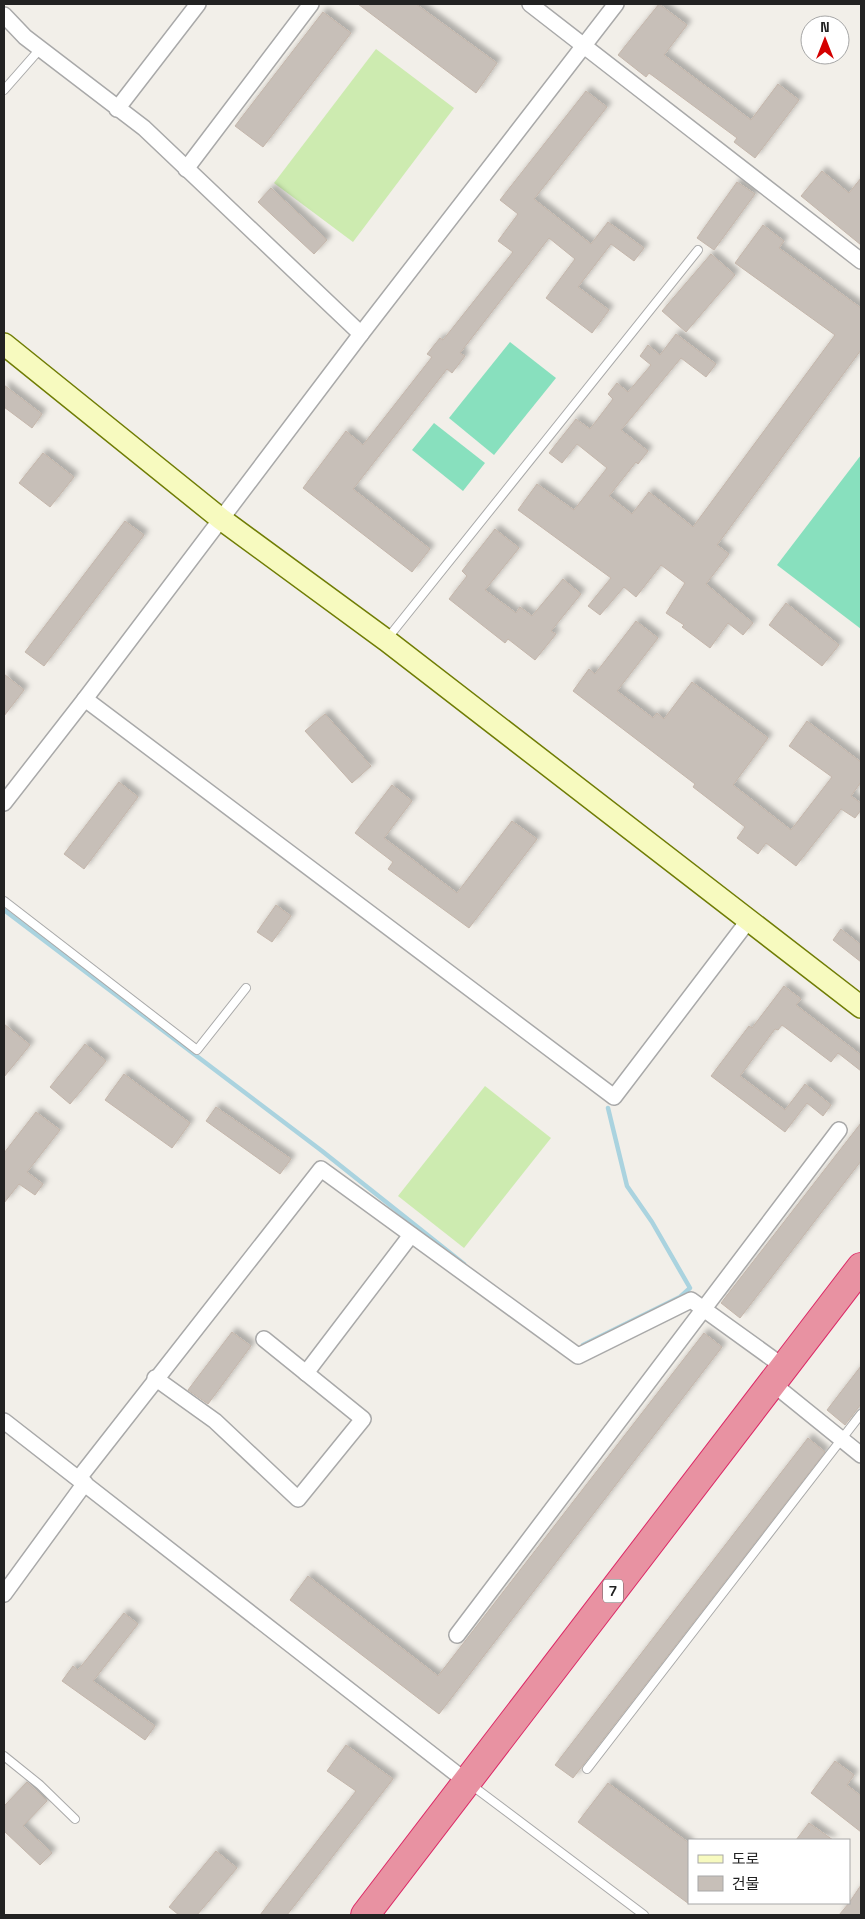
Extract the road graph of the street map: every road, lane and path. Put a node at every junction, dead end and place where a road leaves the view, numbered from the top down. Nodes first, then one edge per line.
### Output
1 (198, 4) edge
2 (311, 4) edge
3 (530, 4) edge
4 (616, 4) edge
5 (4, 15) edge
6 (584, 47) junction
7 (40, 49) junction
8 (4, 90) edge
9 (117, 109) junction
10 (186, 169) junction
11 (698, 250) dead end
12 (861, 261) edge
13 (361, 334) junction
14 (4, 344) edge
15 (221, 519) junction
16 (386, 640) junction
17 (85, 699) junction
18 (4, 803) edge
19 (4, 901) edge
20 (748, 922) junction
21 (246, 988) dead end
22 (861, 1007) edge
23 (839, 1130) dead end
24 (411, 1235) junction
25 (861, 1267) edge
26 (703, 1308) junction
27 (264, 1339) dead end
28 (306, 1373) junction
29 (778, 1375) junction
30 (155, 1378) junction
31 (861, 1414) edge
32 (4, 1421) edge
33 (842, 1438) junction
34 (861, 1455) edge
35 (82, 1480) junction
36 (4, 1594) edge
37 (457, 1636) dead end
38 (4, 1756) edge
39 (587, 1769) dead end
40 (467, 1782) junction
41 (75, 1819) dead end
42 (365, 1915) edge
43 (644, 1915) edge

1 - 9 street
2 - 10 street
3 - 6 street
4 - 6 street
5 - 7 street
6 - 12 street
6 - 13 street
7 - 8 lane
7 - 9 street
9 - 10 street
10 - 13 street
11 - 16 lane
13 - 15 street
14 - 15 street
15 - 16 street
15 - 17 street
16 - 20 street
17 - 18 street
17 - 20 street
19 - 21 lane
20 - 22 street
23 - 26 street
24 - 26 street
24 - 28 street
24 - 30 street
25 - 29 highway, 7
26 - 29 street
26 - 37 street
27 - 28 street
28 - 30 street
29 - 33 street
29 - 40 highway, 7
30 - 35 street
31 - 33 lane
32 - 35 street
33 - 34 street
33 - 39 lane
35 - 36 street
35 - 40 street
38 - 41 lane
40 - 42 highway, 7
40 - 43 lane

